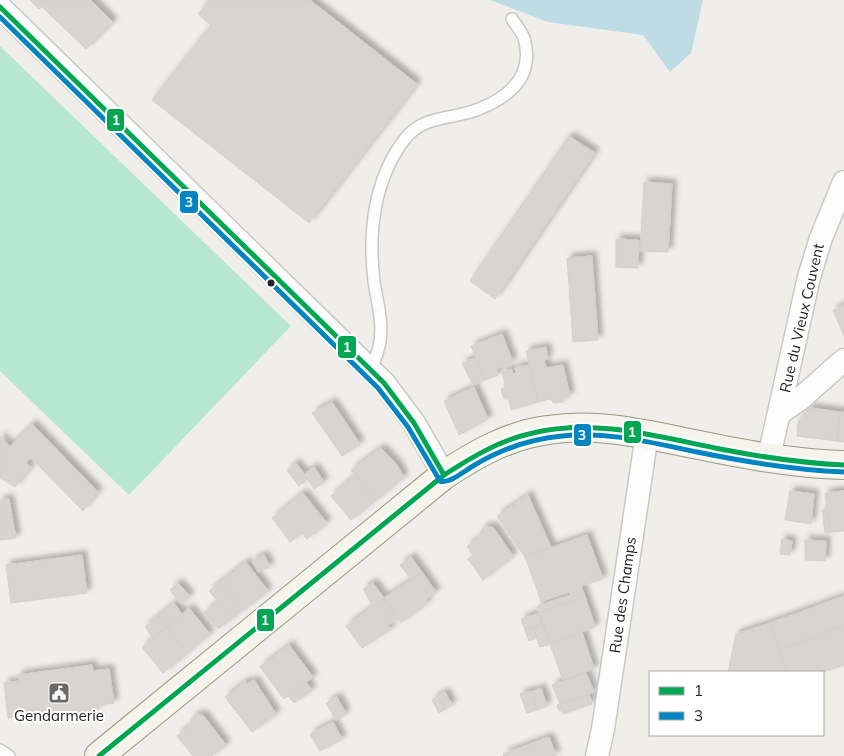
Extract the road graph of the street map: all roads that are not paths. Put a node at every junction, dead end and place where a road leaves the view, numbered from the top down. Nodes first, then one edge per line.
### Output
1 (0, 7) edge
2 (512, 18) dead end
3 (844, 182) edge
4 (844, 360) edge
5 (371, 370) junction
6 (780, 413) junction
7 (647, 434) junction
8 (769, 457) junction
9 (844, 465) edge
10 (444, 474) junction
11 (0, 750) edge
12 (9, 756) edge
13 (99, 756) edge
14 (597, 756) edge

1 - 5 street
2 - 5 lane
3 - 6 street, Rue du Vieux Couvent
4 - 6 street
5 - 10 street
6 - 8 street, Rue du Vieux Couvent
7 - 8 main road
7 - 10 main road
7 - 14 street, Rue des Champs
8 - 9 main road
10 - 13 main road
11 - 12 lane

